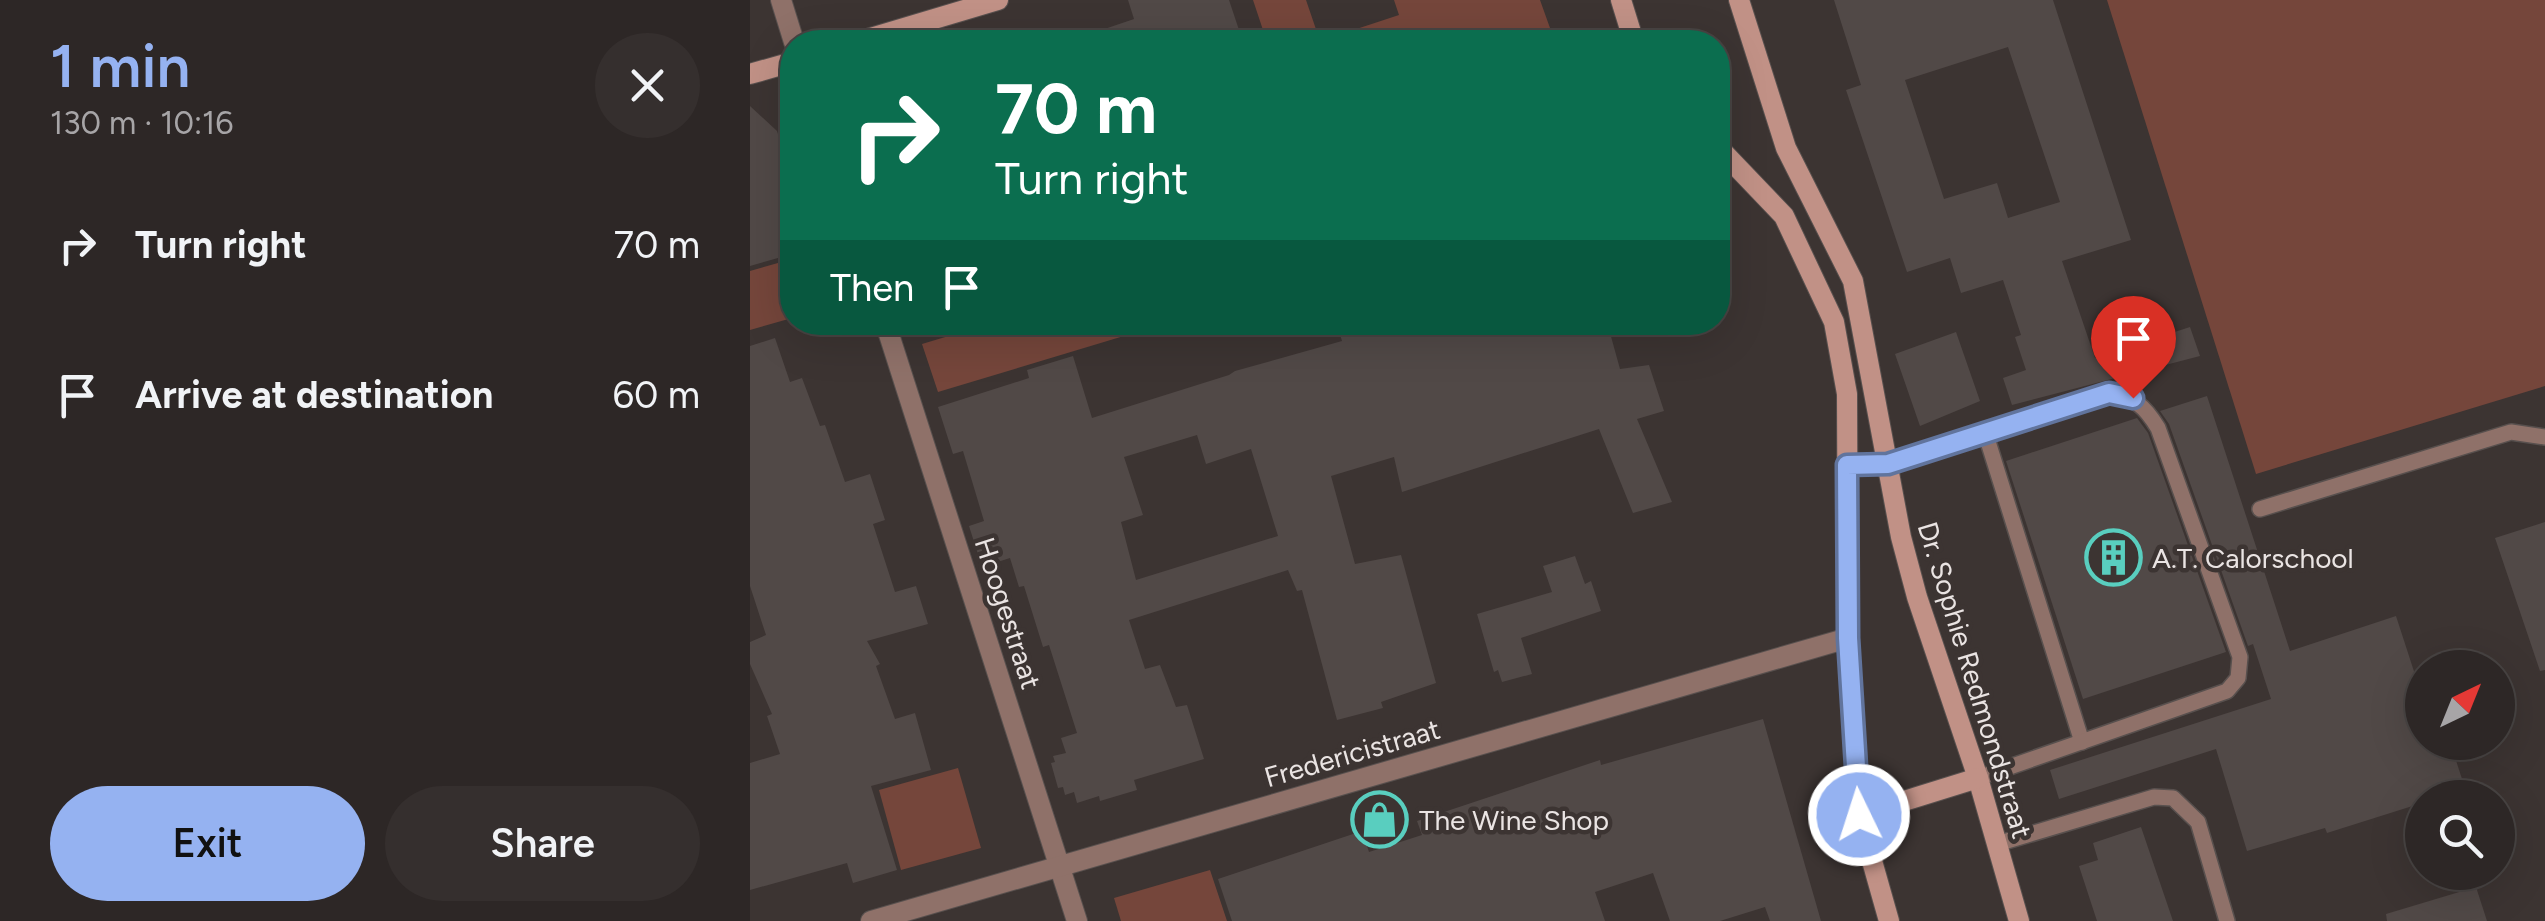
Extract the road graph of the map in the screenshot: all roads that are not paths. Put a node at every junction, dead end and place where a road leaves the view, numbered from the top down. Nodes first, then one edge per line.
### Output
1 (781, 0) edge
2 (998, 0) edge
3 (1621, 0) edge
4 (1738, 0) edge
5 (790, 30) edge
6 (897, 30) edge
7 (1630, 30) edge
8 (780, 65) edge
9 (750, 74) edge
10 (1730, 160) edge
11 (889, 335) edge
12 (1985, 432) junction
13 (2545, 437) edge
14 (1888, 464) junction
15 (1847, 465) junction
16 (2260, 509) dead end
17 (1848, 638) junction
18 (2082, 742) junction
19 (1978, 778) junction
20 (1859, 815) junction
21 (1996, 844) junction
22 (1061, 866) junction
23 (871, 921) edge
24 (1077, 921) edge
25 (1889, 921) edge
26 (2019, 921) edge
27 (2226, 921) edge

1 - 5 street
2 - 6 street
3 - 7 street
4 - 14 street, Dr. Sophie Redmondstraat
8 - 9 street
10 - 15 street
11 - 22 street, Hoogestraat
12 - 14 lane
12 - 18 lane
12 - 18 lane
13 - 16 lane
14 - 15 street
14 - 19 street, Dr. Sophie Redmondstraat
15 - 17 street
17 - 20 street
17 - 22 street, Fredericistraat
18 - 19 lane
19 - 20 street
19 - 21 street, Dr. Sophie Redmondstraat
20 - 25 street
21 - 26 street, Dr. Sophie Redmondstraat
21 - 27 lane
22 - 23 street, Fredericistraat
22 - 24 street, Hoogestraat

